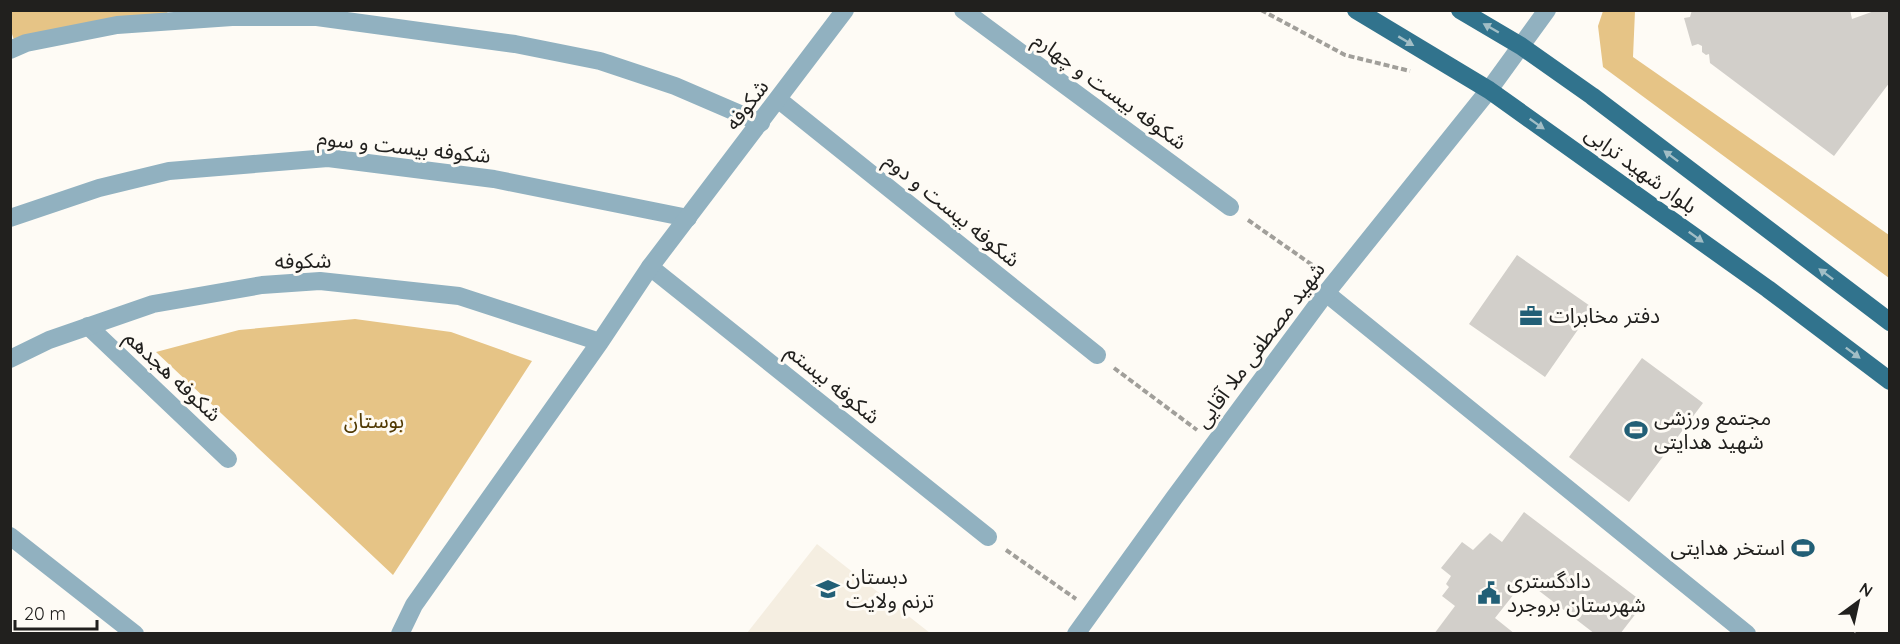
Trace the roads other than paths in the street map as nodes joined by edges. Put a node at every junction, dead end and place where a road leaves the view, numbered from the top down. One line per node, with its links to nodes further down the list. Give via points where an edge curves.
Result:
1 (845, 10): 9 (street, شکوفه)
2 (963, 10): 11 (street, شکوفه بیست و چهارم)
3 (1356, 10): 8 (main road, بلوار شهید ترابی, one-way to 8)
4 (1460, 10): 6 (main road, بلوار شهید ترابی, one-way to 4)
5 (1547, 10): 6 (street, شهید مصطفی ملا آقایی)
6 (1521, 46): 8 (street, شهید مصطفی ملا آقایی); 16 (main road, بلوار شهید ترابی, one-way to 6)
7 (10, 50): 10 (street, via 26,43 117,25 232,17 317,17 515,44 600,61 675,86)
8 (1489, 90): 15 (street, شهید مصطفی ملا آقایی); 21 (main road, بلوار شهید ترابی, one-way to 21)
9 (779, 100): 10 (street, شکوفه); 19 (street, شکوفه بیست و دوم)
10 (761, 123): 13 (street, شکوفه)
11 (1230, 207)
12 (10, 218): 13 (street, شکوفه بیست و سوم, via 99,188 169,171 328,158 494,179)
13 (688, 219): 14 (street, شکوفه)
14 (650, 267): 18 (street, شکوفه); 24 (street, شکوفه بیستم)
15 (1331, 287): 27 (street, شهید مصطفی ملا آقایی); 28 (street)
16 (1890, 322)
17 (88, 326): 18 (street, شکوفه, via 153,304 262,285 320,281 459,296); 20 (street, شکوفه); 22 (street, شکوفه هجدهم)
18 (600, 342): 26 (street, شکوفه, via 414,605)
19 (1097, 355)
20 (10, 359)
21 (1890, 381)
22 (228, 459)
23 (10, 536): 25 (street)
24 (988, 537)
25 (135, 633)
26 (400, 633)
27 (1076, 633)
28 (1747, 633)

